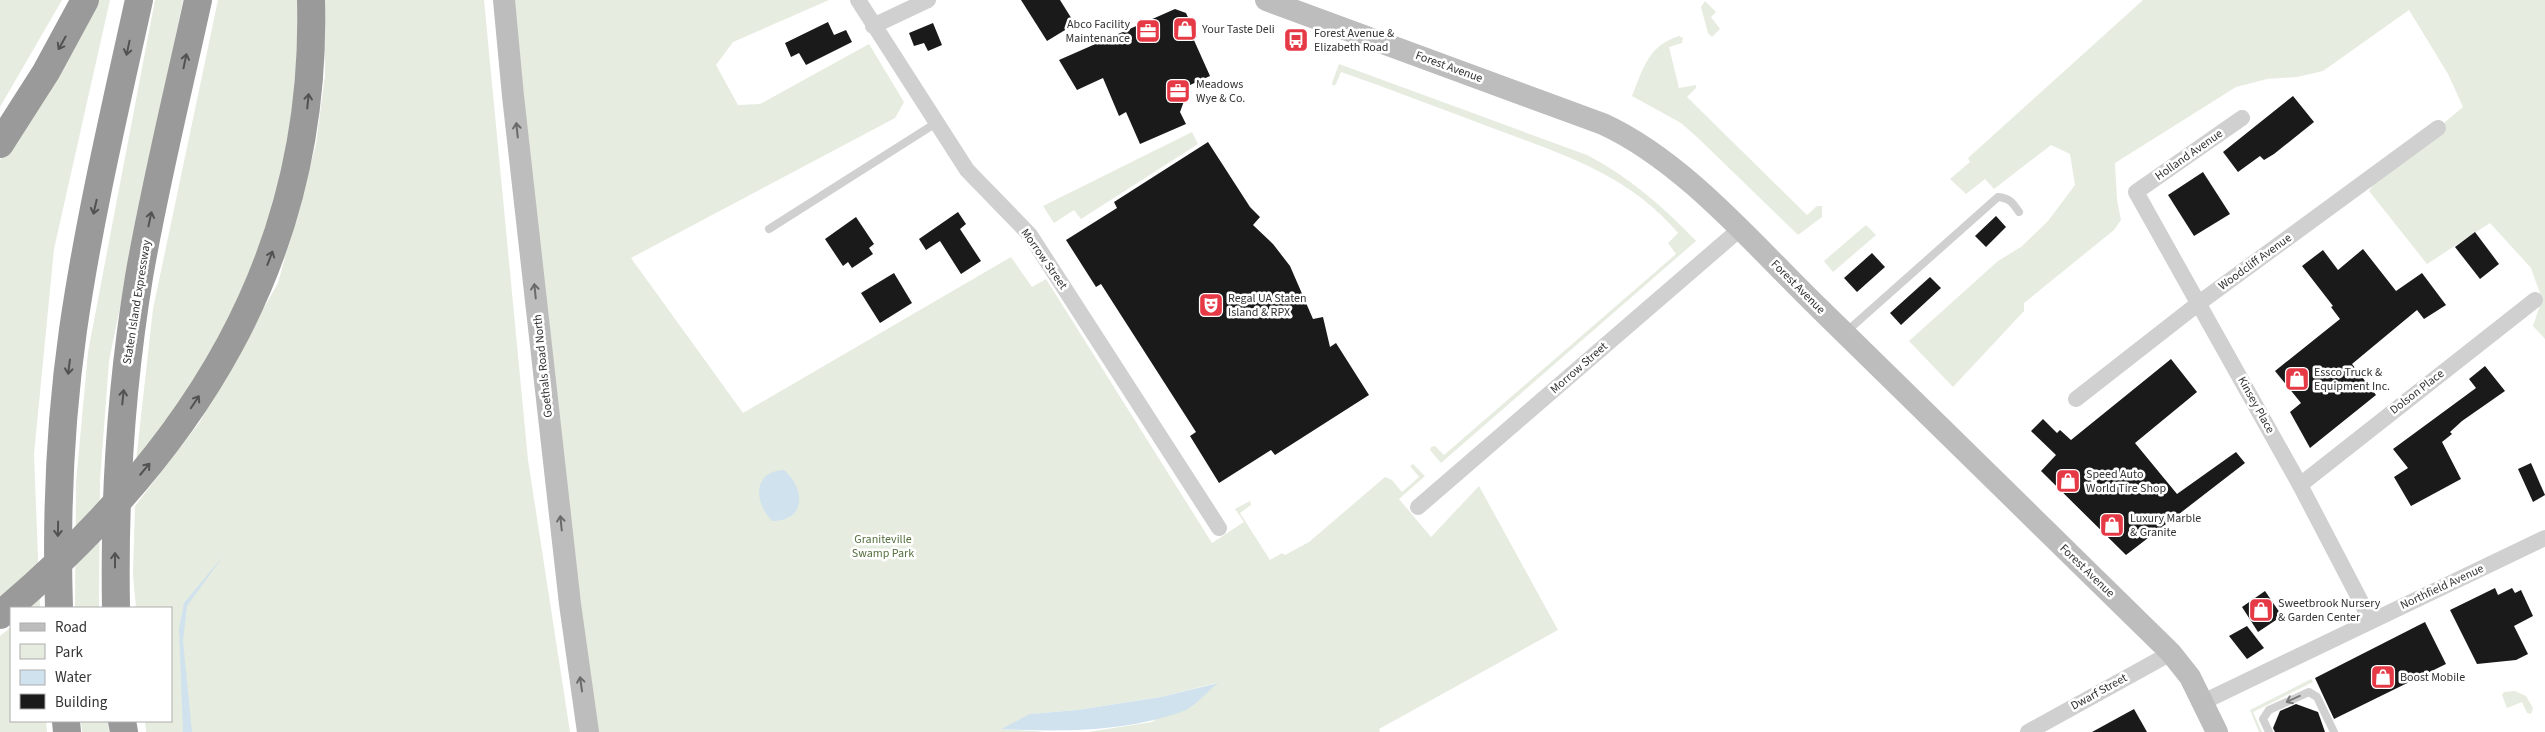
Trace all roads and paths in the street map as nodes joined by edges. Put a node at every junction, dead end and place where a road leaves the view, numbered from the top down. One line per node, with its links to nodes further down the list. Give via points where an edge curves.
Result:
1 (85, 0): 13 (highway, one-way to 13, via 46,72)
2 (139, 0): 26 (highway, one-way to 26, via 89,233 73,330 60,482)
3 (198, 0): 27 (highway, Staten Island Expressway, one-way to 3, via 117,473 131,333 148,229)
4 (311, 0): 28 (highway, one-way to 4, via 71,550 131,485 206,386 229,346 260,282 283,222 296,170 312,54)
5 (504, 0): 32 (main road, Goethals Road North, one-way to 5, via 570,604)
6 (858, 0): 9 (street, Morrow Street)
7 (928, 0): 9 (street)
8 (1266, 0): 17 (main road, Forest Avenue, via 1626,134 1665,161)
9 (873, 26): 11 (street, Morrow Street)
10 (2242, 118): 14 (street, Holland Avenue)
11 (936, 123): 16 (lane); 24 (street, Morrow Street, via 967,170 1030,235)
12 (2438, 128): 19 (street, Woodcliff Avenue)
13 (0, 144)
14 (2136, 192): 19 (street, Kinsey Place)
15 (2019, 212): 20 (lane, via 2012,202 1998,197)
16 (769, 228)
17 (1740, 229): 20 (main road, Forest Avenue); 23 (street, Morrow Street)
18 (2535, 300): 22 (street, Dolson Place)
19 (2199, 303): 21 (street, Woodcliff Avenue); 22 (street, Kinsey Place)
20 (1845, 334): 30 (main road, Forest Avenue)
21 (2076, 400)
22 (2300, 485): 29 (street, Kinsey Place)
23 (1418, 507)
24 (1219, 528)
25 (2545, 538): 29 (street, Northfield Avenue)
26 (59, 607)
27 (116, 607)
28 (0, 615)
29 (2371, 621): 31 (street, Northfield Avenue)
30 (2170, 653): 31 (main road, Forest Avenue, via 2190,677); 33 (street, Dwarf Street)
31 (2203, 702): 34 (main road, Forest Avenue)
32 (588, 732)
33 (2028, 732)
34 (2217, 732)
35 (2269, 732): 36 (lane, one-way to 35, via 2317,696 2309,692 2269,710 2263,719)
36 (2334, 732)

